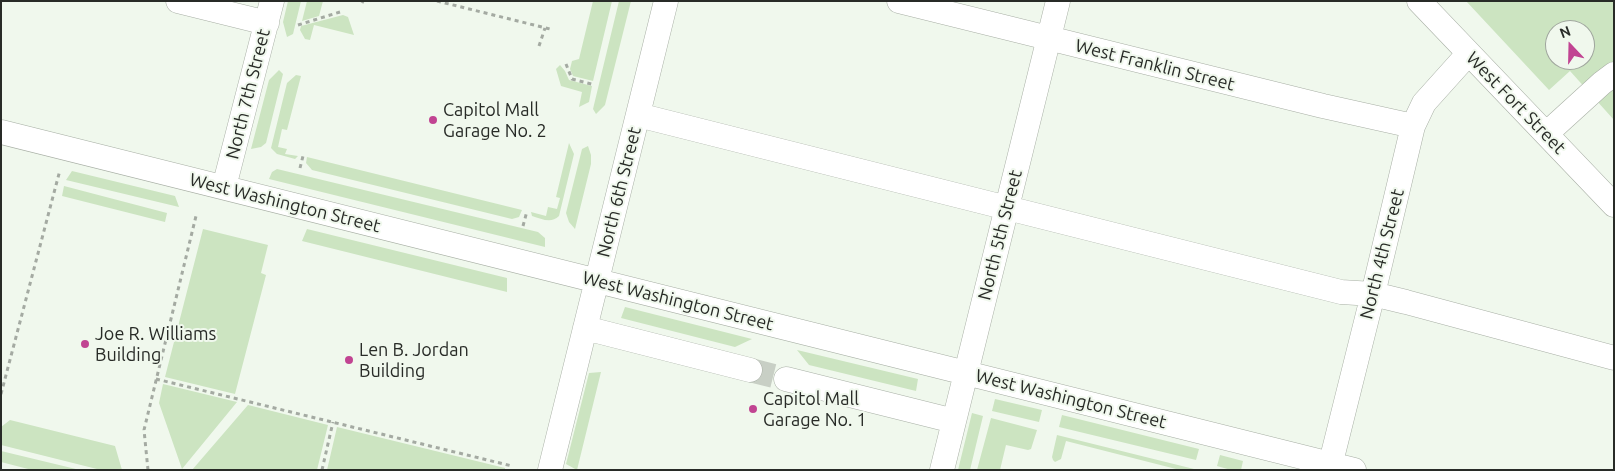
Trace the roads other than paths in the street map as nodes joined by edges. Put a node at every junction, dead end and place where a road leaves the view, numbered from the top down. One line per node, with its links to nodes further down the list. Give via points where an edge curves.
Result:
1 (178, 1): 6 (street)
2 (666, 1): 10 (street, North 6th Street)
3 (899, 1): 7 (street, West Franklin Street)
4 (1058, 1): 7 (street, North 5th Street)
5 (1419, 1): 8 (street, West Fort Street)
6 (269, 12): 14 (street, North 7th Street)
7 (1048, 38): 11 (street, West Franklin Street); 16 (street, North 5th Street)
8 (1468, 54): 11 (street, North 4th Street, via 1424,103); 13 (street, West Fort Street)
9 (1614, 74): 13 (street)
10 (638, 115): 16 (street); 17 (street, North 6th Street)
11 (1412, 126): 18 (street, North 4th Street)
12 (1, 132): 14 (street, West Washington Street)
13 (1546, 134): 15 (street, West Fort Street)
14 (224, 188): 17 (street, West Washington Street)
15 (1614, 205)
16 (1007, 208): 18 (street, via 1341,292); 22 (street, North 5th Street)
17 (597, 281): 19 (street, North 6th Street); 22 (street, West Washington Street)
18 (1373, 294): 20 (street); 25 (street, North 4th Street)
19 (585, 328): 21 (street); 26 (street, North 6th Street)
20 (1614, 358)
21 (750, 370)
22 (966, 373): 24 (street, North 5th Street); 25 (street, West Washington Street)
23 (786, 379): 24 (street)
24 (954, 421): 27 (street, North 5th Street)
25 (1329, 467): 28 (street, West Washington Street)
26 (550, 470)
27 (942, 470)
28 (1354, 470)

